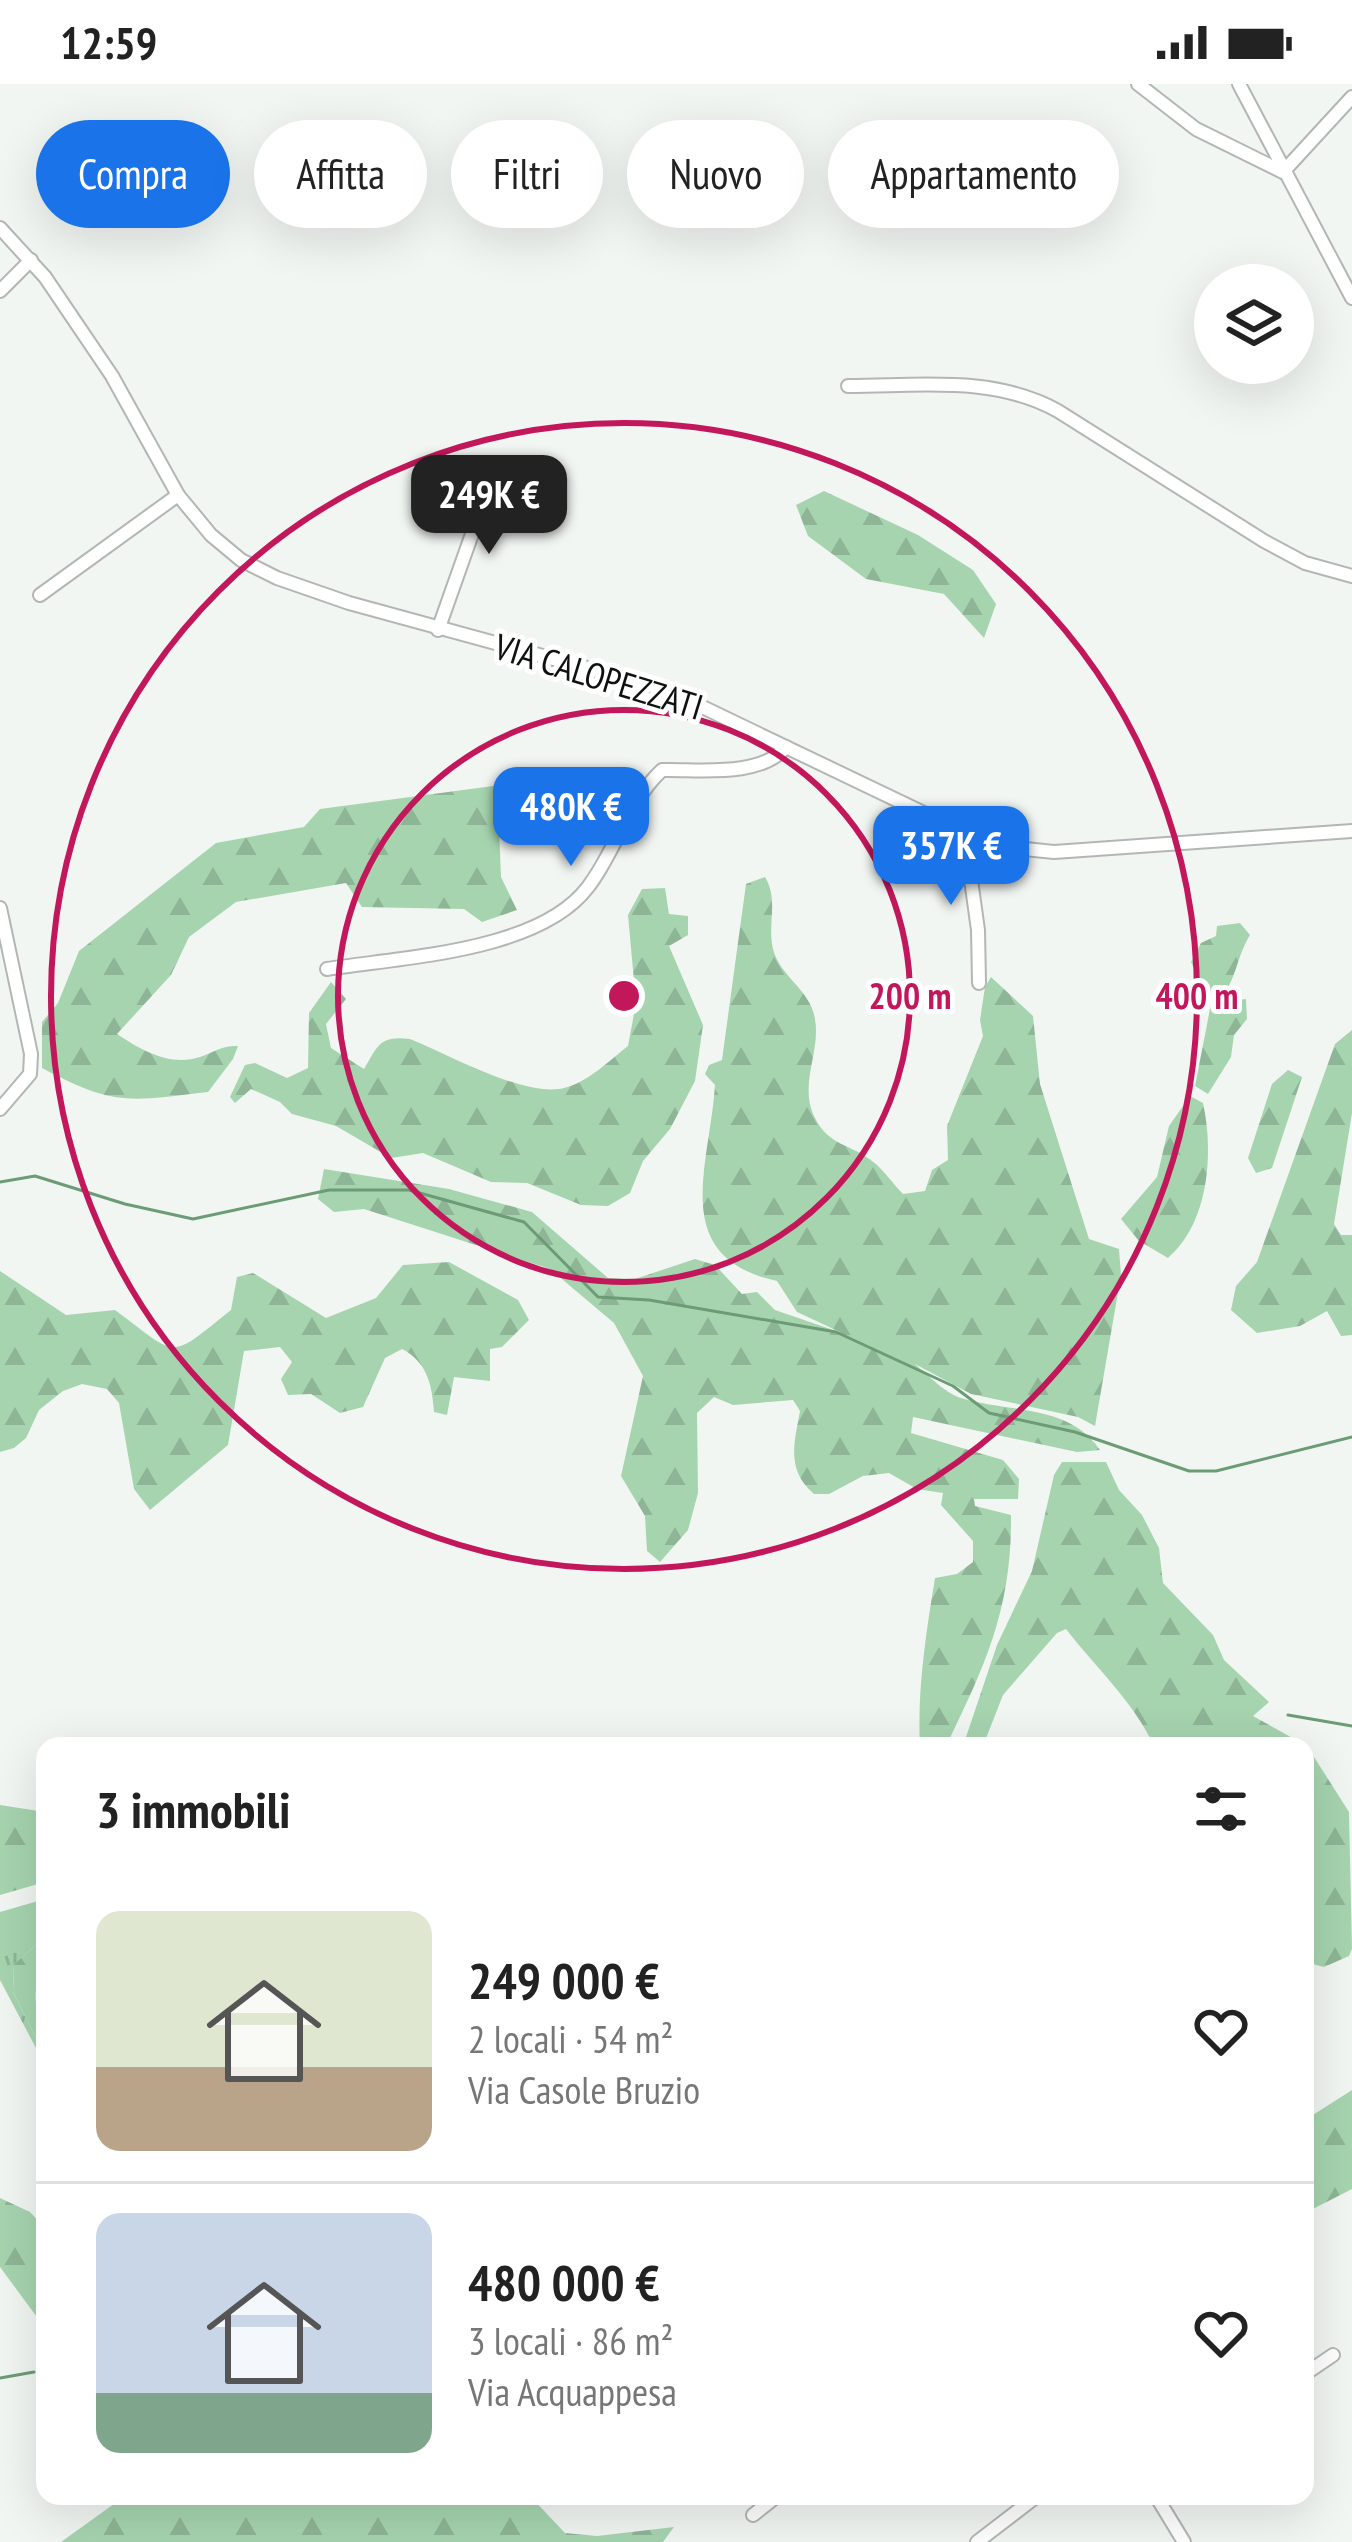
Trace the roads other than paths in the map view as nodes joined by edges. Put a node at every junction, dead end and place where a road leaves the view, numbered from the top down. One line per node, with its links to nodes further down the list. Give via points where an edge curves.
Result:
1 (1138, 84): 4 (street, via 1205,134)
2 (1239, 84): 4 (street)
3 (1352, 97): 4 (street)
4 (1283, 172): 8 (street)
5 (0, 228): 6 (street, VIA CALOPEZZATI)
6 (31, 260): 7 (street); 11 (street, VIA CALOPEZZATI, via 112,376)
7 (0, 291)
8 (1352, 298)
9 (848, 386): 12 (street, via 973,385 1023,394 1276,548)
10 (495, 469): 14 (street)
11 (178, 495): 13 (street); 14 (street, VIA CALOPEZZATI, via 216,541 249,565)
12 (1352, 576)
13 (40, 595)
14 (438, 630): 15 (street, VIA CALOPEZZATI, via 667,690)
15 (786, 747): 16 (street, VIA CALOPEZZATI); 19 (street, via 758,764 662,770 635,799 586,890 547,921 485,942)
16 (964, 830): 17 (street, VIA CALOPEZZATI, via 1046,853); 20 (street)
17 (1352, 831)
18 (0, 908): 21 (street, via 31,1054 30,1074)
19 (327, 969)
20 (979, 983)
21 (0, 1108)
22 (1333, 2355): 23 (street)
23 (1314, 2368)
24 (766, 2505): 27 (street)
25 (1024, 2505): 28 (street)
26 (1161, 2505): 29 (street)
27 (753, 2515)
28 (977, 2542)
29 (1184, 2542)

